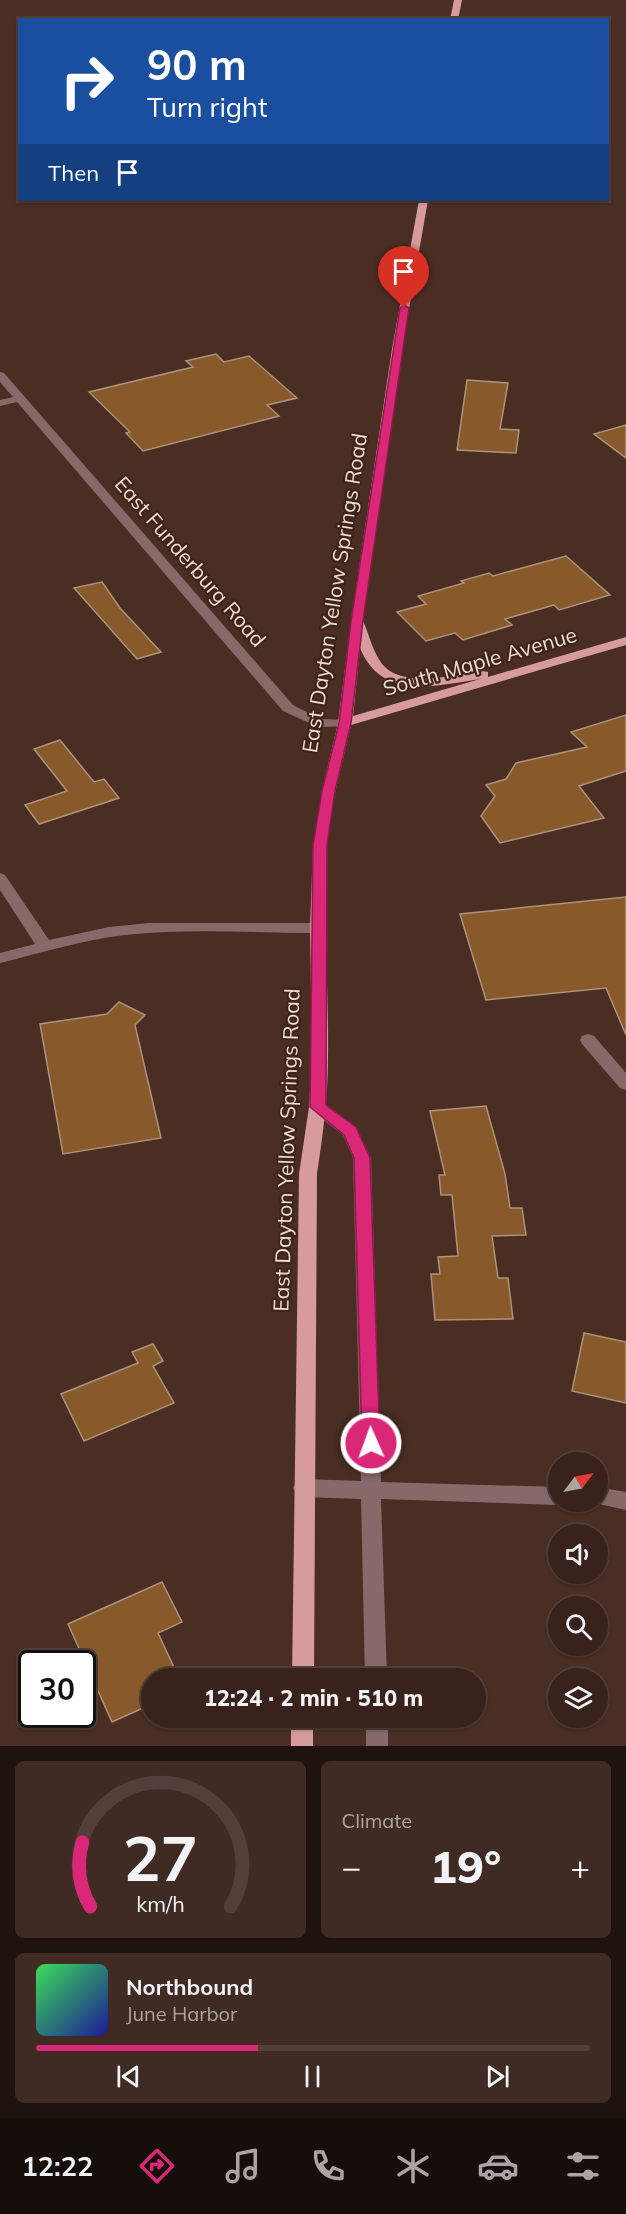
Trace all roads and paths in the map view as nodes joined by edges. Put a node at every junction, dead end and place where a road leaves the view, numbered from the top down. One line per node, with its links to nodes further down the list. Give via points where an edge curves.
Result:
1 (458, 0): 2 (main road)
2 (454, 18)
3 (423, 201): 7 (main road, East Dayton Yellow Springs Road)
4 (0, 375): 5 (street, East Funderburg Road)
5 (20, 398): 6 (street); 10 (street, East Funderburg Road, via 288,708 318,723)
6 (0, 403)
7 (357, 621): 9 (main road, via 375,666 398,680 426,682); 10 (main road, East Dayton Yellow Springs Road)
8 (626, 641): 9 (main road, South Maple Avenue)
9 (531, 669): 10 (main road, South Maple Avenue)
10 (345, 723): 12 (main road, East Dayton Yellow Springs Road, via 328,791 320,845)
11 (0, 878): 13 (street)
12 (318, 928): 13 (street, via 151,928); 17 (main road, East Dayton Yellow Springs Road)
13 (45, 947): 14 (street)
14 (0, 958)
15 (588, 1040): 16 (street)
16 (626, 1084)
17 (318, 1107): 18 (main road, East Dayton Yellow Springs Road, via 308,1174); 19 (street, via 350,1131 362,1158)
18 (303, 1488): 19 (street); 23 (main road, East Dayton Yellow Springs Road)
19 (373, 1490): 20 (street); 24 (street)
20 (548, 1496)
21 (608, 1498): 22 (street)
22 (626, 1501)
23 (303, 1668)
24 (376, 1668)
25 (302, 1728): 27 (main road)
26 (377, 1728): 28 (street)
27 (302, 1746)
28 (377, 1746)

